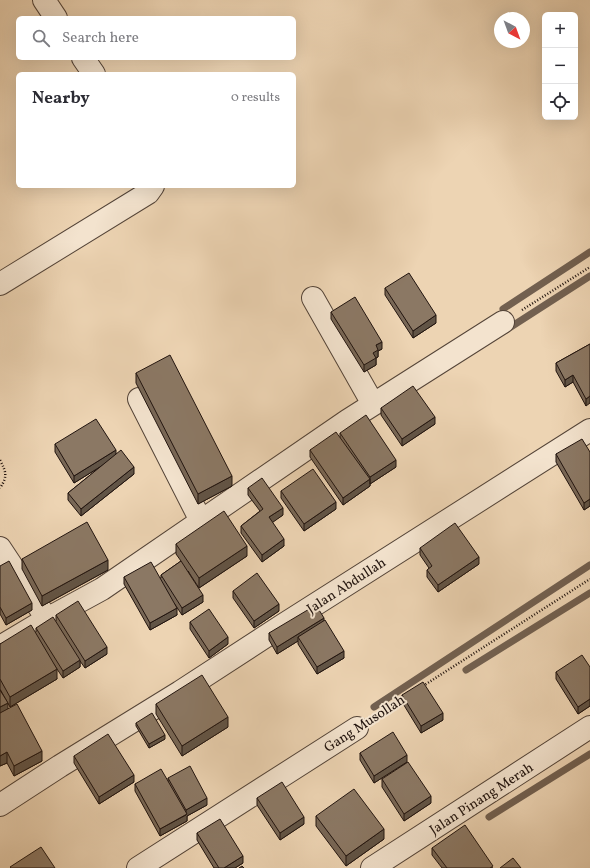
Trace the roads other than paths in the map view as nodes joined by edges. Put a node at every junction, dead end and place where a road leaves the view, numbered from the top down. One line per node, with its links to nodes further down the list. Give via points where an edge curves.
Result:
1 (44, 0): 2 (street)
2 (55, 16)
3 (84, 60): 4 (street)
4 (93, 72)
5 (152, 188): 6 (street, via 148,193)
6 (0, 284)
7 (313, 298): 10 (street)
8 (503, 322): 10 (street)
9 (139, 399): 12 (street)
10 (373, 404): 12 (street)
11 (590, 430): 18 (street, Jalan Abdullah)
12 (201, 521): 14 (street, via 102,589)
13 (0, 548): 14 (street)
14 (47, 620): 15 (street)
15 (0, 647)
16 (590, 727): 20 (street, Jalan Pinang Merah)
17 (357, 728): 19 (street, Gang Musollah)
18 (0, 806)
19 (138, 868)
20 (372, 868)

